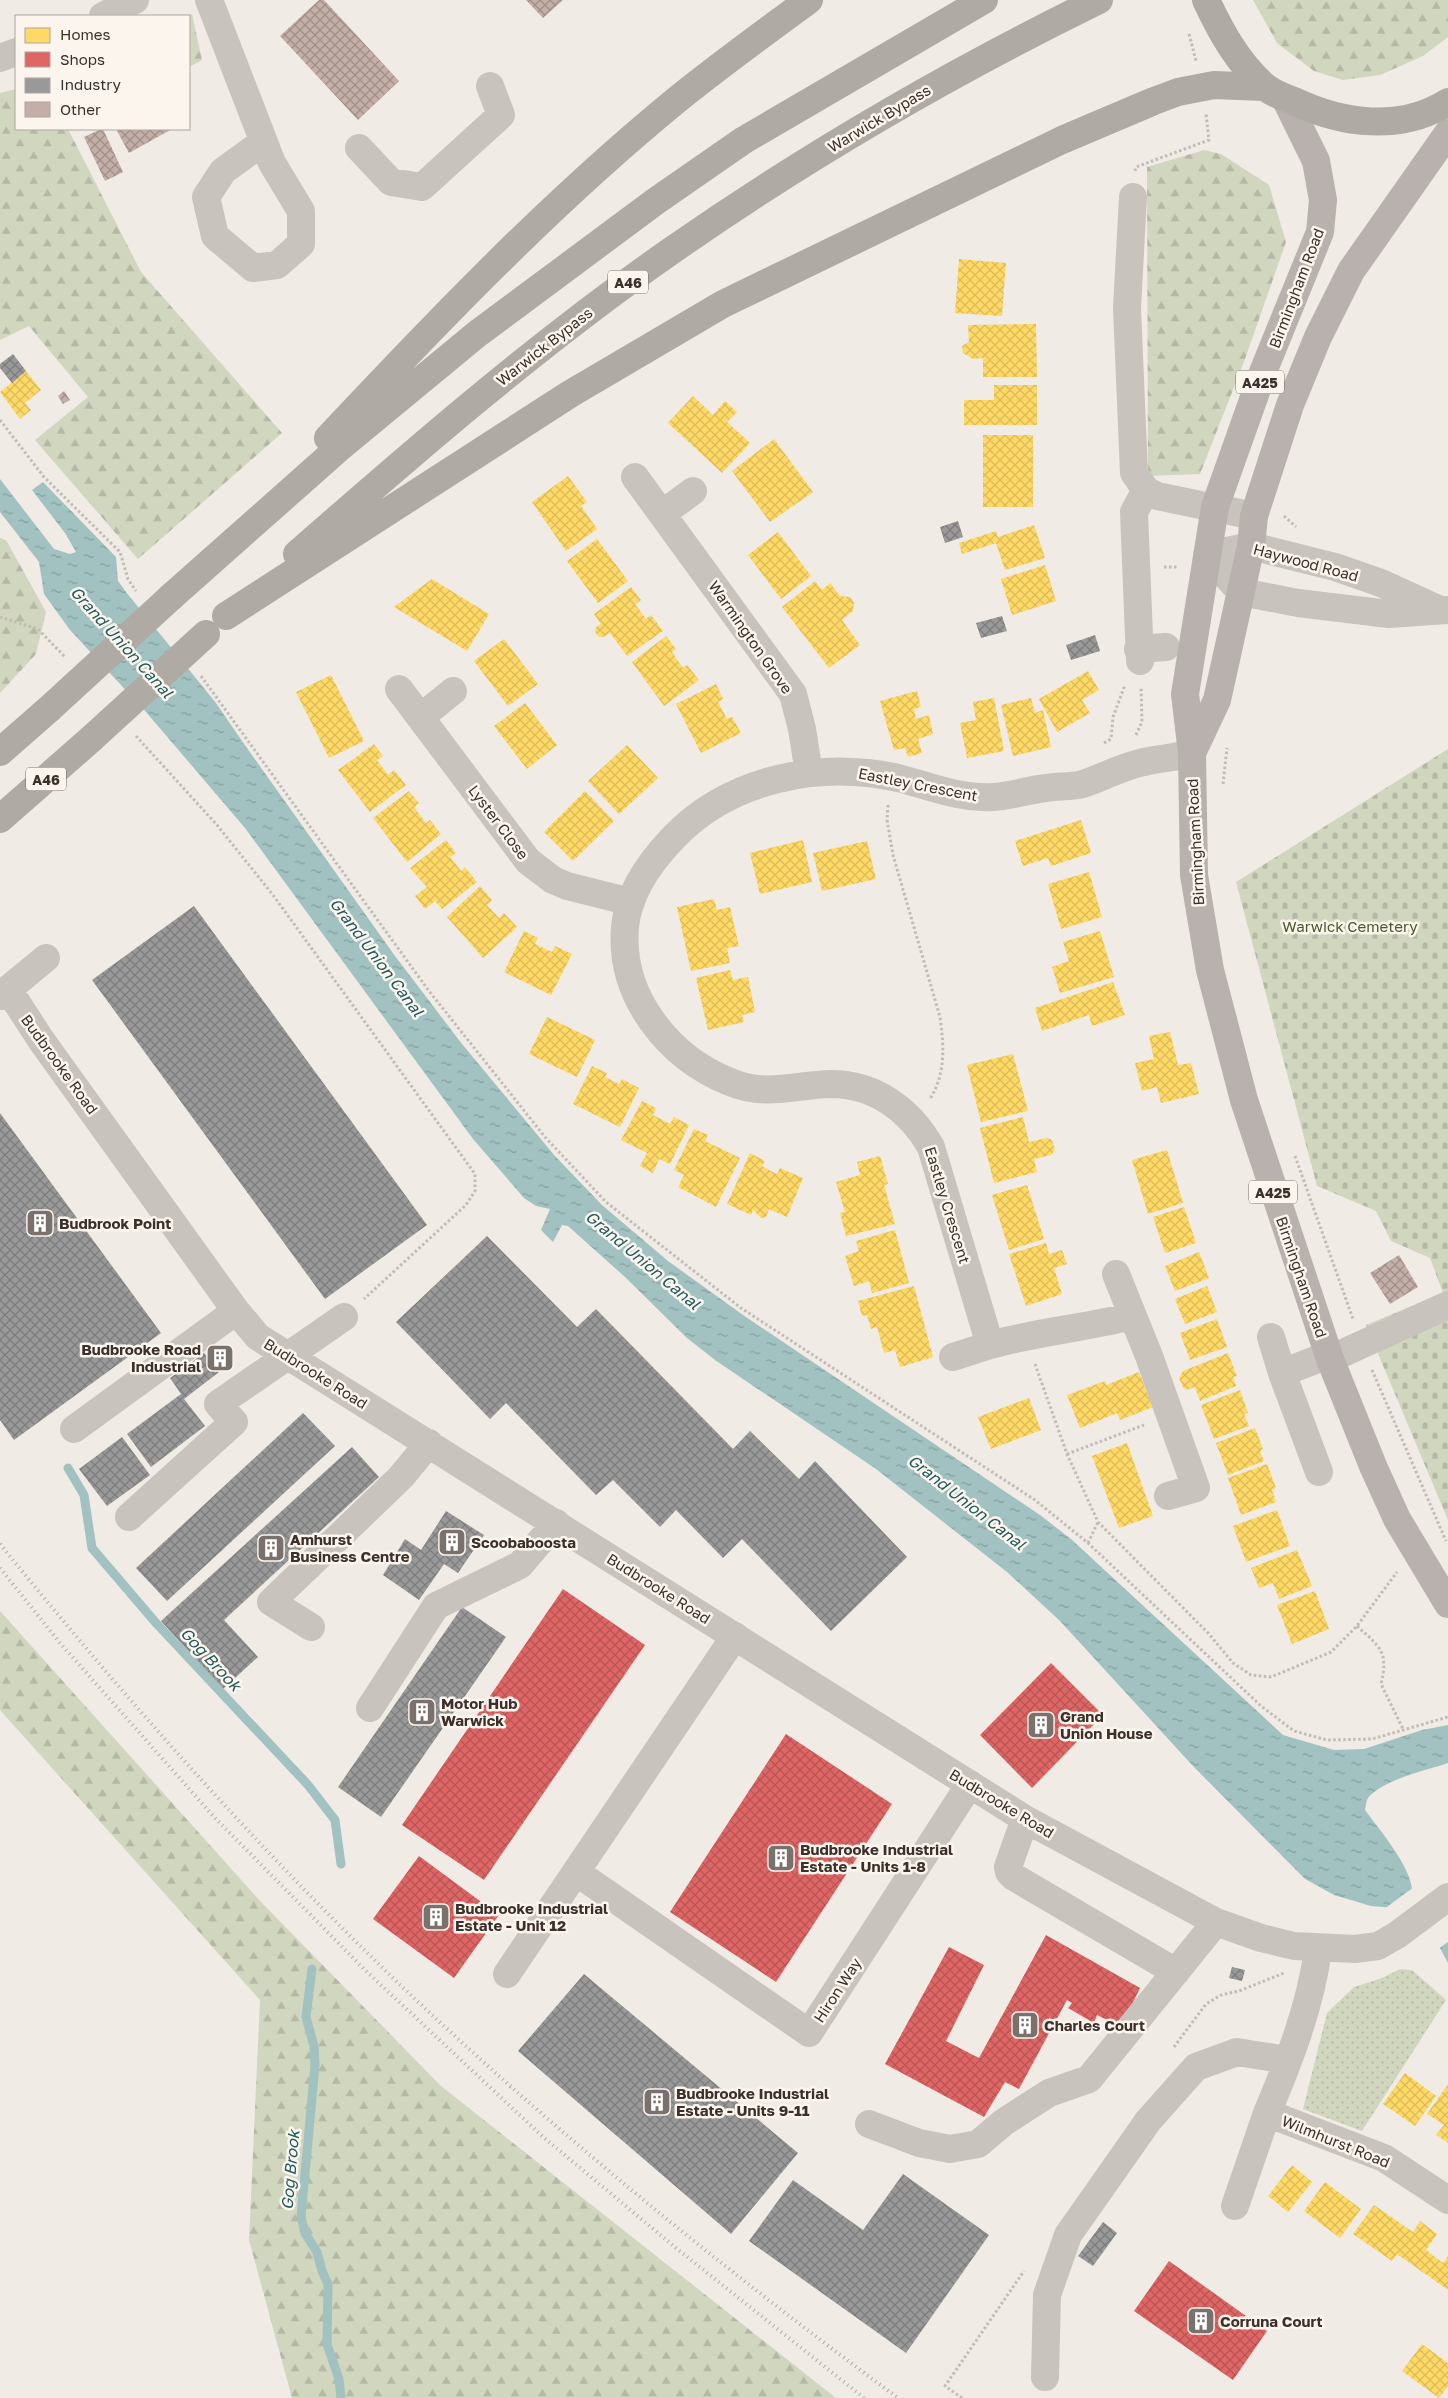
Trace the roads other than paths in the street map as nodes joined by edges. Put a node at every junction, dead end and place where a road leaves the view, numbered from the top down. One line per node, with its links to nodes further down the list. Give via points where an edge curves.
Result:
1 (135, 0): 7 (street)
2 (209, 0): 14 (street)
3 (809, 0): 25 (highway, via 672,103 499,261)
4 (984, 0): 25 (highway, via 760,131 656,201 477,334 339,448)
5 (1099, 0): 28 (highway, Warwick Bypass / A46, via 930,87 818,154 669,252 494,384)
6 (1207, 2): 11 (highway, via 1228,46)
7 (105, 15)
8 (15, 52): 9 (street)
9 (0, 58)
10 (490, 86): 15 (street, via 501,114 422,187 391,182)
11 (1275, 92): 12 (highway, via 1316,112 1347,120 1386,122 1434,111); 20 (main road, Birmingham Road / A425, via 1305,134 1318,170 1323,200 1320,232 1263,372); 28 (highway, via 1214,85 1178,92 1154,101 1062,140 722,304 570,394)
12 (1448, 102)
13 (1448, 133): 22 (main road, Birmingham Road / A425, via 1351,271 1318,337 1290,405)
14 (263, 142)
15 (359, 148)
16 (1133, 196): 18 (street, via 1127,308 1132,464 1137,480)
17 (635, 477): 21 (street, Warmington Grove)
18 (1146, 490): 20 (street, via 1157,496); 29 (street, via 1134,512 1139,655)
19 (693, 491): 21 (street)
20 (1215, 507): 22 (street); 24 (main road, Birmingham Road / A425)
21 (662, 514): 35 (street, Warmington Grove, via 793,694)
22 (1254, 516): 23 (main road, Birmingham Road / A425)
23 (1251, 546): 24 (street, Haywood Road); 26 (main road, Birmingham Road / A425); 27 (street, Haywood Road, via 1335,567)
24 (1207, 555): 26 (street); 34 (main road, Birmingham Road / A425, via 1185,694)
25 (207, 566): 33 (highway, bridge)
26 (1241, 592): 27 (street, Haywood Road, via 1389,614); 34 (main road, Birmingham Road / A425, via 1217,700)
27 (1444, 610)
28 (226, 616): 36 (highway, Warwick Bypass / A46, bridge)
29 (1166, 647)
30 (399, 689): 32 (street, Lyster Close)
31 (453, 691): 32 (street)
32 (421, 717): 37 (street, Lyster Close, via 528,861 553,880 567,886)
33 (0, 752)
34 (1192, 753): 35 (street, Eastley Crescent, via 1172,759 1145,761 1081,784 990,798 946,792 894,778 835,771); 49 (main road, Birmingham Road / A425, via 1194,876 1210,970 1244,1100)
35 (809, 772): 37 (street, Eastley Crescent, via 775,779 742,791 690,823 657,856)
36 (0, 819)
37 (631, 902): 46 (street, Eastley Crescent, via 625,926 625,949 634,987 657,1028 686,1057 723,1079 751,1088 775,1091 831,1084 865,1090 894,1103 914,1122 931,1147)
38 (46, 958): 39 (street)
39 (4, 993): 42 (street, Budbrooke Road)
40 (1116, 1274): 43 (street)
41 (1448, 1305): 49 (street, via 1362,1346)
42 (236, 1311): 47 (street, Budbrooke Road, via 258,1337); 51 (street)
43 (1132, 1316): 46 (street, via 1025,1335); 54 (street, via 1196,1488)
44 (344, 1317): 47 (street)
45 (1271, 1336): 50 (street)
46 (990, 1345): 48 (street)
47 (289, 1356): 52 (street, Budbrooke Road); 55 (street, via 218,1404 234,1422)
48 (953, 1356)
49 (1329, 1357): 50 (street); 57 (main road, Birmingham Road / A425, via 1372,1466 1397,1519)
50 (1282, 1373): 53 (street)
51 (74, 1429)
52 (429, 1443): 56 (street, Budbrooke Road); 58 (street, via 401,1477 271,1602)
53 (1319, 1472)
54 (1168, 1496)
55 (129, 1517)
56 (556, 1523): 59 (street, Budbrooke Road); 60 (street, via 520,1565 436,1606)
57 (1448, 1604)
58 (311, 1627)
59 (735, 1636): 61 (street, Budbrooke Road); 63 (street)
60 (370, 1708)
61 (970, 1784): 62 (street, Budbrooke Road); 63 (street, Hiron Way, via 809,2033)
62 (1025, 1819): 65 (street, Budbrooke Road); 67 (street, via 1009,1872)
63 (576, 1872): 68 (street)
64 (1448, 1897): 66 (street, Budbrooke Road, via 1378,1946)
65 (1216, 1922): 66 (street, Budbrooke Road, via 1261,1938); 67 (street)
66 (1318, 1949): 69 (street, Wilmhurst Road, via 1308,1999)
67 (1176, 1972): 71 (street, via 1089,2079 1049,2094 1004,2122 978,2144 950,2149 919,2143)
68 (508, 1974)
69 (1287, 2060): 70 (street, Wilmhurst Road); 74 (street, via 1237,2052 1196,2067 1148,2121 1068,2235 1047,2295)
70 (1266, 2113): 72 (street, Wilmhurst Road, via 1384,2158); 73 (street)
71 (869, 2124)
72 (1448, 2200)
73 (1235, 2206)
74 (1045, 2377)

